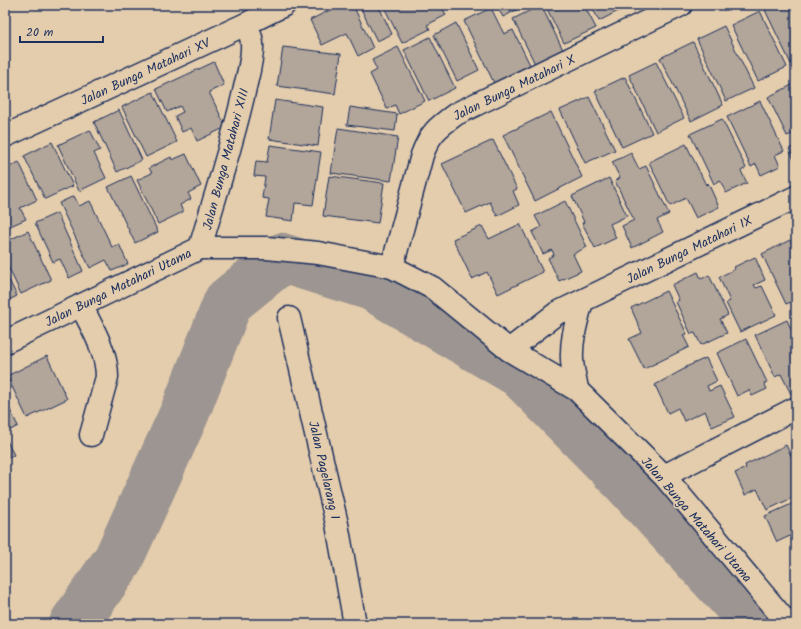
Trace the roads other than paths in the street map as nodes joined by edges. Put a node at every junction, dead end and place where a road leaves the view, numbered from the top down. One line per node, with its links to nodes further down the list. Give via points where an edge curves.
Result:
1 (284, 5): 3 (street, Jalan Bunga Matahari XV)
2 (682, 5): 7 (street, Jalan Bunga Matahari X, via 456,114 440,125 428,140 422,155)
3 (246, 24): 4 (street, Jalan Bunga Matahari XV); 6 (street, Jalan Bunga Matahari XIII, via 251,34 250,65 235,131)
4 (5, 136)
5 (796, 197): 8 (street, Jalan Bunga Matahari IX)
6 (200, 248): 7 (street, Jalan Bunga Matahari Utama, via 267,248 318,253); 9 (street, Jalan Bunga Matahari Utama)
7 (392, 267): 12 (street, Jalan Bunga Matahari Utama, via 432,288)
8 (582, 301): 12 (street, Jalan Bunga Matahari IX, via 557,313); 13 (street, via 573,341 572,360)
9 (81, 305): 11 (street, Jalan Bunga Matahari Utama); 15 (street, via 105,355 107,368 107,377)
10 (289, 318): 18 (street, Jalan Pagelarang I, via 337,524)
11 (5, 342)
12 (510, 350): 13 (street, Jalan Bunga Matahari Utama)
13 (577, 390): 16 (street, Jalan Bunga Matahari Utama)
14 (796, 408): 16 (street)
15 (90, 435)
16 (664, 476): 17 (street, Jalan Bunga Matahari Utama)
17 (788, 618)
18 (355, 624)

